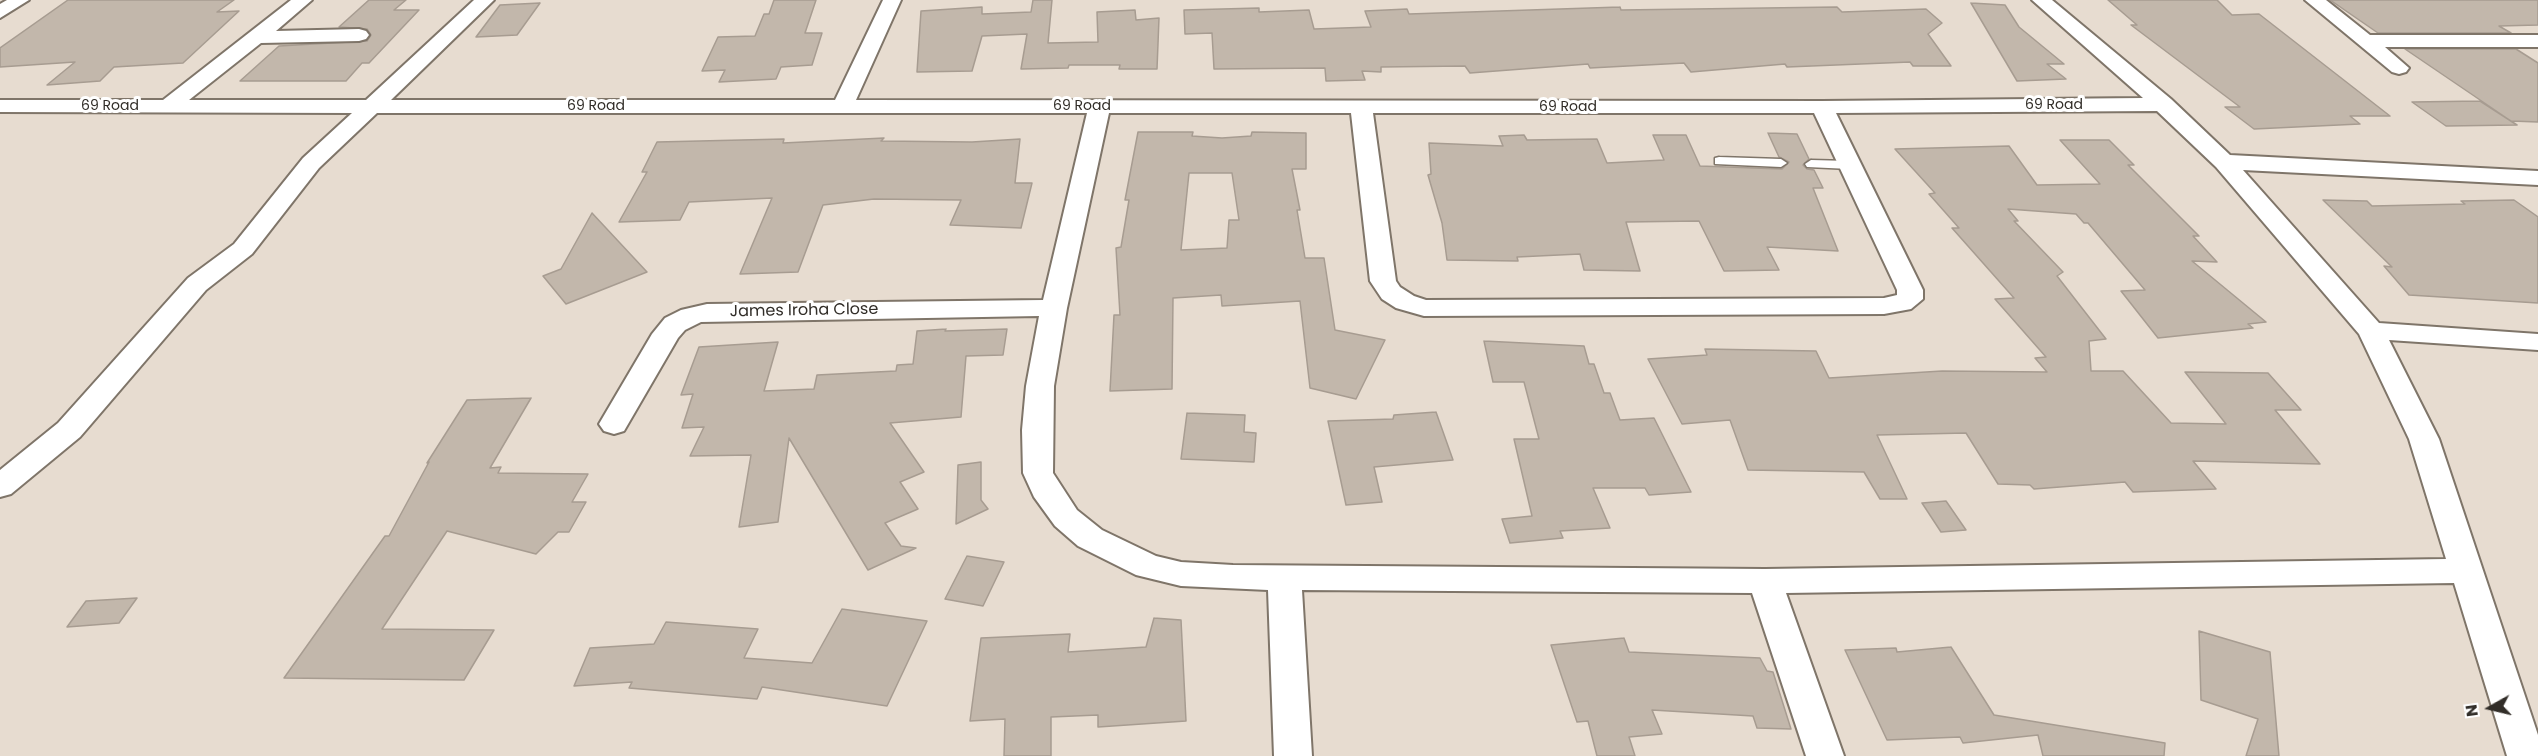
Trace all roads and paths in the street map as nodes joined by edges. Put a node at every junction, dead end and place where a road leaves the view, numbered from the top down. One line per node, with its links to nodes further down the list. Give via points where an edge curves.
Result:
1 (20, 0): 7 (street)
2 (303, 0): 9 (street)
3 (485, 0): 17 (street)
4 (892, 0): 14 (street)
5 (2041, 0): 13 (street)
6 (2314, 0): 10 (street)
7 (0, 12)
8 (359, 34): 9 (street)
9 (256, 37): 16 (street)
10 (2365, 41): 11 (street); 12 (street)
11 (2538, 41)
12 (2399, 68)
13 (2163, 104): 20 (street, 69 Road); 22 (street)
14 (843, 105): 17 (street, 69 Road); 18 (street, 69 Road)
15 (0, 106): 16 (street, 69 Road)
16 (168, 106): 17 (street, 69 Road)
17 (375, 106): 31 (street, via 311,164 243,249 197,284 69,430)
18 (1100, 106): 19 (street, 69 Road); 27 (street)
19 (1361, 106): 20 (street, 69 Road); 25 (street, via 1383,281 1391,293 1424,308 1902,303 1910,299 1904,276)
20 (1822, 107): 25 (street)
21 (1719, 161): 23 (lane)
22 (2224, 162): 26 (street); 28 (street)
23 (1781, 163)
24 (1811, 164): 25 (lane)
25 (1850, 165)
26 (2538, 178)
27 (1054, 308): 30 (street, James Iroha Close, via 707,312 690,316 666,334); 33 (street, via 1040,387 1038,473 1066,518 1090,538 1148,566 1181,574)
28 (2371, 331): 29 (street); 32 (street, via 2424,439)
29 (2538, 342)
30 (614, 424)
31 (0, 486)
32 (2466, 571): 34 (street); 37 (street)
33 (1284, 577): 34 (street); 35 (street)
34 (1765, 581): 36 (street)
35 (1293, 756)
36 (1825, 756)
37 (2526, 756)

